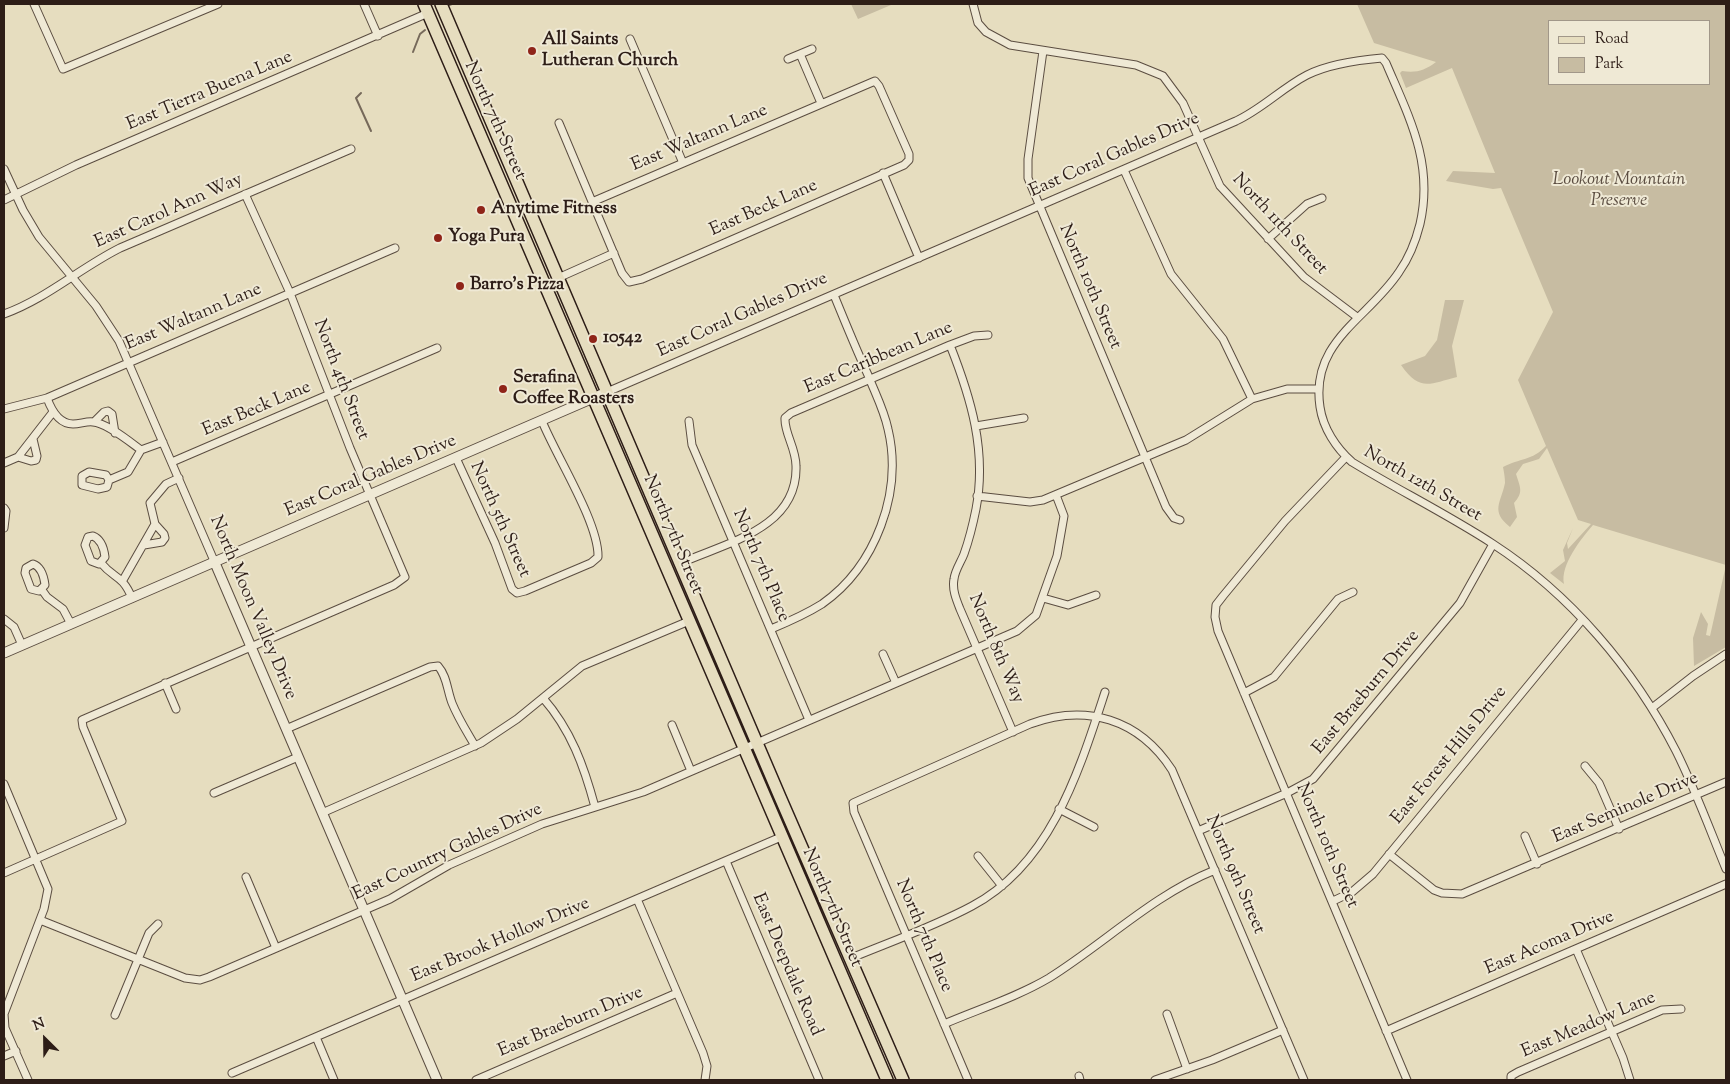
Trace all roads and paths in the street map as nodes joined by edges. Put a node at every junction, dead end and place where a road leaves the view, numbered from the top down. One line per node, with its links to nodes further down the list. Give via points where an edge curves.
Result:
1 (34, 4): 2 (street, via 63,69)
2 (218, 4)
3 (364, 4): 8 (street)
4 (441, 4): 7 (main road, North 7th Street)
5 (973, 4): 12 (street, via 974,17 986,32 1010,45)
6 (427, 7): 7 (main road); 8 (street, East Tierra Buena Lane); 9 (main road, North 7th Street)
7 (446, 16): 9 (main road); 36 (main road, North 7th Street)
8 (378, 36): 25 (street, East Tierra Buena Lane)
9 (438, 37): 50 (main road, North 7th Street)
10 (630, 39): 21 (street)
11 (812, 49): 13 (street)
12 (1043, 51): 18 (street, via 1136,65 1163,76 1178,94); 30 (street, North 10th Street, via 1027,170)
13 (800, 54): 15 (street); 16 (street)
14 (1382, 58): 18 (street, East Coral Gables Drive, via 1331,66 1306,75 1248,116); 40 (street, North 12th Street, via 1418,141 1424,196 1415,238 1399,272)
15 (788, 59)
16 (821, 103): 20 (street, East Waltann Lane, via 875,81); 21 (street, East Waltann Lane)
17 (559, 123): 29 (street)
18 (1198, 138): 23 (street, East Coral Gables Drive); 31 (street, North 11th Street, via 1220,186)
19 (351, 149): 26 (street, East Carol Ann Way)
20 (909, 160): 24 (street, East Beck Lane)
21 (683, 163): 29 (street, East Waltann Lane)
22 (4, 168): 25 (street, North Moon Valley Drive)
23 (1124, 170): 30 (street, East Coral Gables Drive); 51 (street, via 1171,274 1223,339)
24 (883, 173): 33 (street, East Beck Lane, via 642,279 629,282); 34 (street)
25 (15, 194): 28 (street, East Tierra Buena Lane); 35 (street, North Moon Valley Drive, via 39,237)
26 (245, 194): 35 (street, East Carol Ann Way, via 120,248); 37 (street, North 4th Street)
27 (1322, 198): 31 (street, via 1307,204)
28 (4, 200)
29 (592, 202): 33 (street)
30 (1039, 207): 34 (street, East Coral Gables Drive); 63 (street, North 10th Street)
31 (1268, 239): 40 (street, North 11th Street, via 1304,277)
32 (395, 248): 37 (street, East Waltann Lane)
33 (614, 253): 36 (street)
34 (919, 258): 38 (street, East Coral Gables Drive)
35 (71, 277): 39 (street, East Carol Ann Way, via 36,300); 44 (street, North Moon Valley Drive, via 106,321)
36 (558, 278): 47 (main road, North 7th Street)
37 (290, 293): 44 (street, East Waltann Lane); 48 (street, North 4th Street)
38 (834, 295): 45 (street); 47 (street, East Coral Gables Drive)
39 (4, 314)
40 (1358, 317): 46 (street, North 12th Street, via 1328,352)
41 (988, 335): 42 (street, East Caribbean Lane, via 974,336)
42 (950, 345): 45 (street, East Caribbean Lane); 58 (street, North 8th Way, via 968,392)
43 (437, 348): 48 (street, East Beck Lane)
44 (129, 362): 49 (street, East Waltann Lane); 61 (street, North Moon Valley Drive)
45 (869, 380): 78 (street, East Caribbean Lane, via 784,418 796,466 791,494 768,524); 94 (street, via 885,418 892,457 889,498 880,529 864,559 841,588 808,612)
46 (1319, 389): 51 (street, via 1287,389); 64 (street, North 12th Street, via 1323,421)
47 (607, 392): 50 (street, East Coral Gables Drive); 83 (main road, North 7th Street)
48 (330, 395): 68 (street, East Beck Lane); 72 (street, North 4th Street)
49 (47, 398): 52 (street, East Waltann Lane); 53 (street)
50 (595, 398): 57 (street, East Coral Gables Drive); 91 (main road, North 7th Street)
51 (1252, 399): 63 (street, via 1186,440)
52 (4, 409)
53 (53, 412): 56 (street, via 72,424); 60 (street)
54 (1024, 418): 58 (street)
55 (689, 421): 78 (street, North 7th Place, via 692,445)
56 (94, 422): 59 (street); 59 (street, via 108,411 112,414)
57 (542, 422): 66 (street, East Coral Gables Drive); 66 (street, North 5th Street, via 586,514 598,549 598,557 591,563 517,593 512,589 496,543)
58 (976, 426): 73 (street, North 8th Way, via 979,453)
59 (115, 433): 62 (street)
60 (33, 439): 65 (street); 65 (street, via 36,460)
61 (163, 442): 62 (street); 68 (street, North Moon Valley Drive)
62 (141, 450): 70 (street, via 128,472)
63 (1144, 457): 71 (street); 75 (street, North 10th Street, via 1166,507 1174,518)
64 (1346, 457): 79 (street, North 12th Street); 104 (street, North 10th Street, via 1285,521 1216,605 1216,624)
65 (18, 458): 67 (street)
66 (456, 458): 72 (street, East Coral Gables Drive)
67 (4, 462)
68 (172, 462): 69 (street, North Moon Valley Drive)
69 (179, 478): 76 (street, via 166,484 150,503); 82 (street, North Moon Valley Drive)
70 (109, 480)
71 (1056, 494): 73 (street, via 1030,502); 89 (street, via 1064,523 1058,556)
72 (370, 496): 82 (street, East Coral Gables Drive); 96 (street, North 4th Street, via 405,577 394,585)
73 (977, 496): 97 (street, North 8th Way, via 968,538 954,577 954,588)
74 (4, 508): 77 (street)
75 (1180, 520)
76 (155, 524): 80 (street); 80 (street, via 165,538 162,542)
77 (4, 528)
78 (733, 541): 83 (street); 94 (street, North 7th Place)
79 (1493, 544): 92 (street, North 12th Street); 122 (street, East Braeburn Drive, via 1460,603 1399,679 1313,779)
80 (144, 545): 84 (street)
81 (101, 563): 84 (street)
82 (215, 563): 88 (street, East Coral Gables Drive); 96 (street, North Moon Valley Drive)
83 (681, 563): 113 (main road, North 7th Street)
84 (123, 580): 88 (street)
85 (42, 590): 93 (street, via 63,609)
86 (1354, 592): 104 (street, via 1338,600 1274,677)
87 (1096, 595): 89 (street, via 1068,605)
88 (132, 598): 93 (street, East Coral Gables Drive)
89 (1043, 598): 97 (street, East Country Gables Drive, via 1036,614 1025,626)
90 (4, 619): 95 (street, via 14,627)
91 (689, 620): 105 (street, via 582,666); 115 (main road, North 7th Street)
92 (1582, 620): 106 (street, North 12th Street); 132 (street, East Forest Hills Drive)
93 (71, 624): 95 (street, East Coral Gables Drive)
94 (771, 629): 109 (street, North 7th Place)
95 (22, 645): 98 (street, East Coral Gables Drive)
96 (251, 646): 101 (street); 111 (street, North Moon Valley Drive)
97 (977, 648): 102 (street, East Country Gables Drive); 112 (street, North 8th Way)
98 (4, 653)
99 (883, 654): 102 (street)
100 (1726, 654): 106 (street)
101 (165, 683): 107 (street); 134 (street, via 82,720 122,821)
102 (896, 683): 109 (street, East Country Gables Drive)
103 (1105, 692): 108 (street)
104 (1244, 693): 122 (street, North 10th Street)
105 (543, 698): 114 (street); 124 (street, via 575,746)
106 (1652, 708): 123 (street, North 12th Street)
107 (176, 709)
108 (1097, 717): 112 (street, via 1058,716); 125 (street, via 1077,775); 129 (street, North 9th Street, via 1126,726 1160,753 1172,770)
109 (810, 720): 113 (street, East Country Gables Drive)
110 (672, 725): 118 (street)
111 (286, 729): 114 (street, via 438,666 459,718); 116 (street, North Moon Valley Drive)
112 (1013, 732): 148 (street, North 7th Place, via 852,803)
113 (757, 743): 115 (street, East Country Gables Drive); 152 (main road, North 7th Street)
114 (475, 746): 126 (street)
115 (744, 748): 118 (street, East Country Gables Drive); 131 (main road, North 7th Street)
116 (298, 757): 121 (street); 126 (street, North Moon Valley Drive)
117 (1584, 766): 128 (street, via 1599,783)
118 (691, 771): 124 (street, East Country Gables Drive, via 627,798)
119 (1726, 782): 123 (street, East Seminole Drive)
120 (4, 784): 134 (street)
121 (214, 793)
122 (1287, 793): 129 (street, East Braeburn Drive); 144 (street, North 10th Street)
123 (1696, 795): 128 (street, East Seminole Drive); 137 (street, North 12th Street)
124 (595, 807): 145 (street, East Country Gables Drive, via 542,824 460,860 390,899)
125 (1059, 809): 127 (street); 142 (street, via 1028,861)
126 (322, 813): 145 (street, North Moon Valley Drive)
127 (1094, 827)
128 (1619, 829): 136 (street, East Seminole Drive)
129 (1198, 831): 138 (street, North 9th Street)
130 (1525, 836): 136 (street, East Seminole Drive)
131 (781, 837): 135 (street, East Brook Hollow Drive); 176 (main road, North 7th Street)
132 (1388, 854): 136 (street, East Seminole Drive, via 1425,884 1453,895 1474,890); 144 (street, East Forest Hills Drive, via 1362,885)
133 (978, 856): 142 (street)
134 (36, 859): 139 (street); 146 (street, via 48,889)
135 (726, 861): 143 (street, East Brook Hollow Drive); 175 (street, East Deepdale Road)
136 (1537, 864)
137 (1726, 869)
138 (1215, 870): 160 (street, via 1165,896 1040,982); 161 (street, North 9th Street)
139 (4, 873)
140 (246, 877): 149 (street)
141 (1726, 884): 150 (street, East Acoma Drive)
142 (1002, 886): 148 (street, via 972,906)
143 (637, 899): 155 (street); 156 (street, East Brook Hollow Drive)
144 (1332, 901): 162 (street, North 10th Street)
145 (363, 910): 149 (street, East Country Gables Drive); 156 (street, North Moon Valley Drive)
146 (40, 920): 151 (street, East Country Gables Drive); 154 (street)
147 (158, 924): 151 (street, via 148,933)
148 (907, 935): 152 (street); 160 (street, North 7th Place)
149 (276, 948): 151 (street, East Country Gables Drive, via 200,980 185,978)
150 (1576, 949): 162 (street, East Acoma Drive); 163 (street)
151 (137, 959): 159 (street)
152 (850, 959): 177 (main road, North 7th Street)
153 (4, 986): 154 (street)
154 (12, 989): 165 (street, via 4,1020)
155 (677, 993): 173 (street, East Braeburn Drive); 174 (street, via 703,1053 707,1066)
156 (402, 1000): 164 (street, East Brook Hollow Drive); 172 (street, North Moon Valley Drive)
157 (1680, 1009): 163 (street, East Meadow Lane, via 1662,1010)
158 (1167, 1014): 167 (street)
159 (115, 1015)
160 (944, 1024): 178 (street, North 7th Place)
161 (1283, 1030): 167 (street); 180 (street, North 9th Street)
162 (1386, 1031): 181 (street, North 10th Street)
163 (1612, 1032): 169 (street, East Meadow Lane); 182 (street)
164 (316, 1037): 168 (street, East Brook Hollow Drive); 171 (street)
165 (16, 1051): 166 (street); 170 (street)
166 (4, 1056)
167 (1187, 1069): 179 (street)
168 (232, 1073)
169 (1511, 1078)
170 (28, 1080)
171 (334, 1080)
172 (437, 1080)
173 (476, 1080)
174 (705, 1080)
175 (819, 1080)
176 (887, 1080)
177 (903, 1080)
178 (968, 1080)
179 (1155, 1080)
180 (1304, 1080)
181 (1407, 1080)
182 (1630, 1080)

